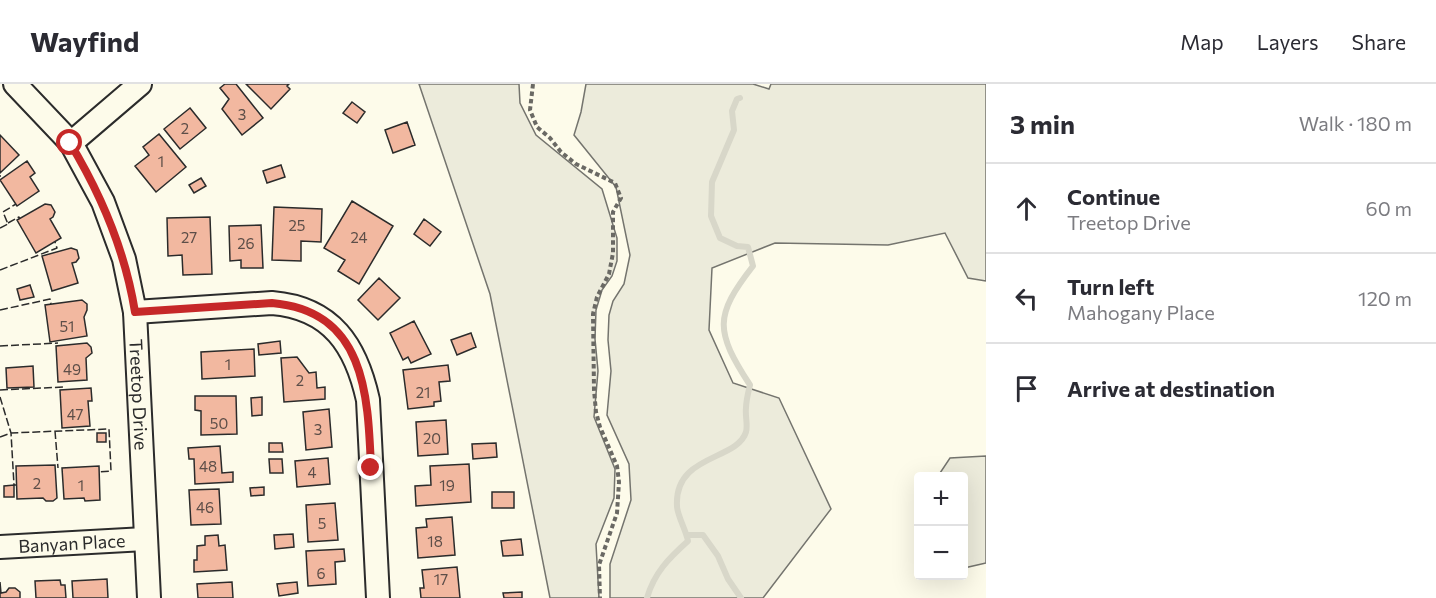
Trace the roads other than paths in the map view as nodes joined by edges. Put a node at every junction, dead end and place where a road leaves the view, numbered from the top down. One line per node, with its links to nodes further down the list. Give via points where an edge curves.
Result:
1 (15, 84): 3 (street, Treetop Drive)
2 (140, 84): 3 (street)
3 (70, 143): 4 (street, Treetop Drive, via 115,230)
4 (135, 312): 5 (street, Treetop Drive); 8 (street, via 287,304 313,314 338,332 355,358 368,400)
5 (145, 538): 6 (street, Banyan Place); 7 (street, Treetop Drive)
6 (0, 547)
7 (149, 598)
8 (378, 598)

